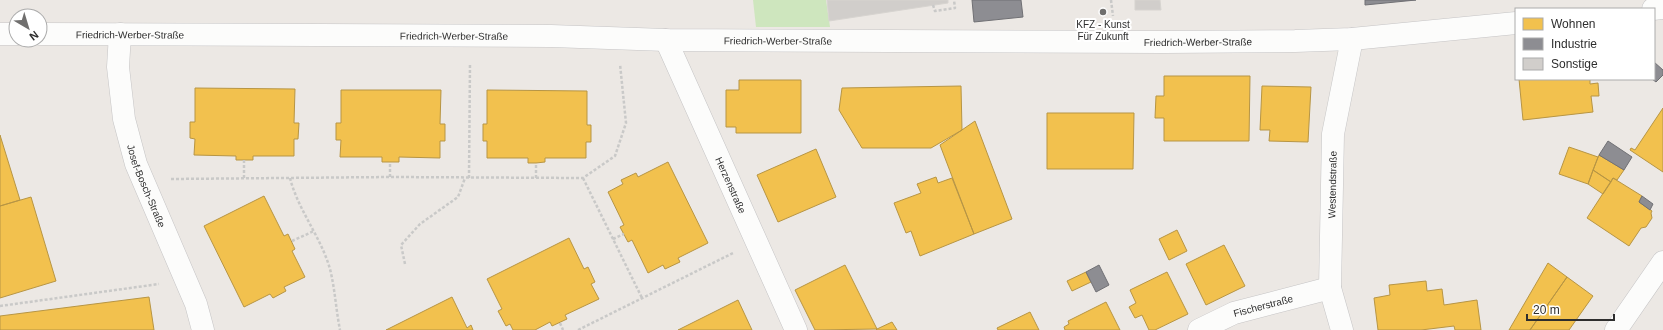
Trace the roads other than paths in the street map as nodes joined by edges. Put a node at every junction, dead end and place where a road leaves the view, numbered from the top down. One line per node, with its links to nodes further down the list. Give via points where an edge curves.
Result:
1 (1515, 22): 4 (street, Friedrich-Werber-Straße)
2 (48, 34): 3 (street, Friedrich-Werber-Straße)
3 (120, 34): 5 (street, Friedrich-Werber-Straße, via 551,36); 8 (street, Josef-Bosch-Straße, via 118,66 124,119 136,164 196,304)
4 (1352, 39): 5 (street, Friedrich-Werber-Straße, via 1172,42); 7 (street, Westendstraße, via 1333,134)
5 (666, 40): 9 (street, Herzenstraße)
6 (1661, 271): 12 (street)
7 (1330, 288): 10 (street, Fischerstraße, via 1234,313); 11 (street, Westendstraße)
8 (203, 330)
9 (796, 330)
10 (1199, 330)
11 (1342, 330)
12 (1616, 330)

